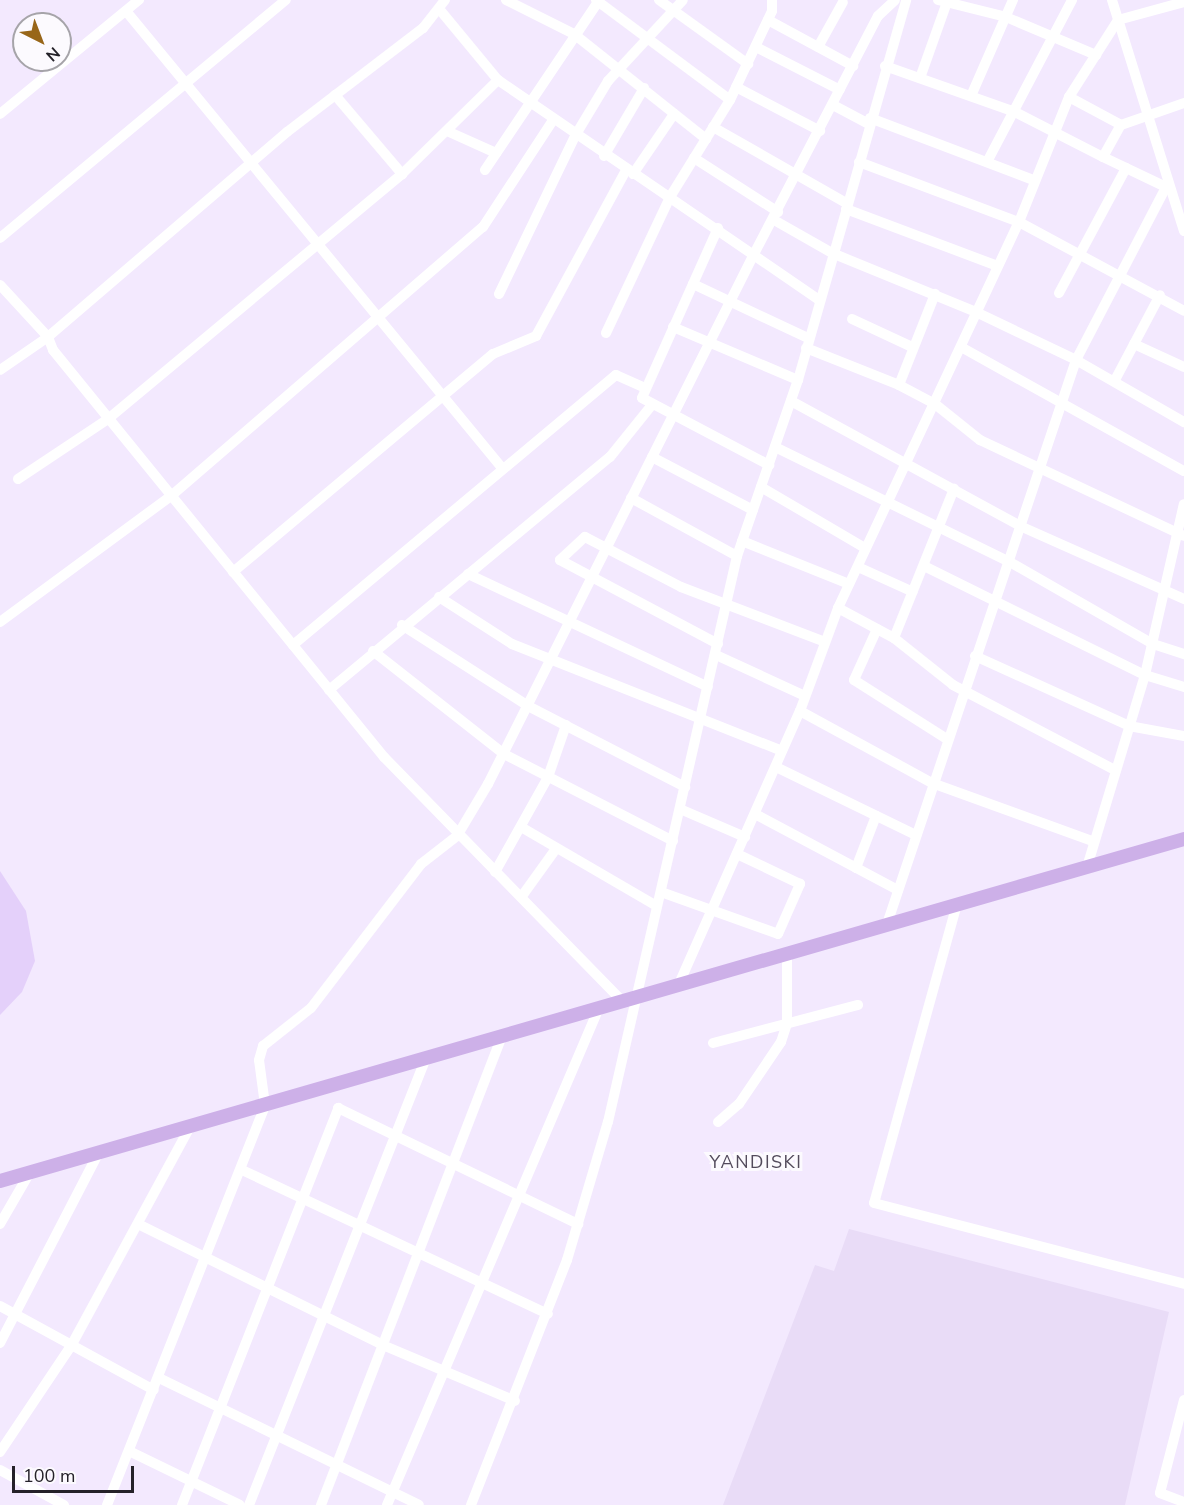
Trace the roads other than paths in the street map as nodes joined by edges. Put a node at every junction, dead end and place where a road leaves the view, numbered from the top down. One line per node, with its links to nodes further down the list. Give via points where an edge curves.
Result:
1 (140, 0): 18 (street)
2 (286, 0): 34 (street)
3 (506, 0): 22 (street)
4 (659, 0): 17 (street)
5 (683, 0): 17 (street)
6 (771, 0): 20 (street)
7 (895, 0): 29 (street, via 878,16)
8 (906, 0): 30 (street)
9 (1013, 0): 19 (street)
10 (1072, 0): 23 (street)
11 (1112, 0): 21 (street)
12 (597, 1): 22 (street); 24 (street)
13 (943, 1): 19 (street); 32 (street)
14 (843, 2): 26 (street)
15 (1184, 2): 21 (street)
16 (442, 5): 33 (street); 38 (street)
17 (674, 10): 24 (street); 28 (street)
18 (126, 11): 34 (street); 46 (street)
19 (1006, 17): 23 (street); 39 (street)
20 (768, 20): 25 (street); 26 (street)
21 (1118, 20): 27 (street); 48 (street)
22 (574, 34): 31 (street); 42 (street)
23 (1053, 35): 27 (street); 45 (street)
24 (646, 38): 31 (street); 41 (street)
25 (756, 46): 28 (street); 37 (street)
26 (818, 47): 29 (street)
27 (1096, 55): 40 (street)
28 (747, 64): 35 (street)
29 (853, 66): 37 (street)
30 (885, 66): 32 (street); 50 (street)
31 (619, 68): 36 (street); 56 (street)
32 (920, 78): 39 (street)
33 (498, 80): 42 (street); 53 (street)
34 (186, 83): 62 (street); 79 (street)
35 (736, 87): 41 (street); 54 (street)
36 (644, 88): 47 (street); 59 (street)
37 (840, 90): 44 (street)
38 (335, 95): 62 (street); 68 (street)
39 (971, 96): 45 (street)
40 (1069, 97): 51 (street); 55 (street)
41 (730, 100): 52 (street)
42 (528, 102): 49 (street); 58 (street)
43 (1184, 103): 48 (street)
44 (833, 105): 50 (street); 54 (street)
45 (1015, 111): 55 (street); 64 (street)
46 (0, 114)
47 (674, 114): 57 (street); 67 (street)
48 (1145, 114): 51 (street); 71 (street)
49 (553, 120): 56 (street); 96 (street, via 483,227)
50 (869, 121): 63 (street); 64 (street)
51 (1121, 125): 61 (street)
52 (713, 127): 57 (street); 69 (street)
53 (447, 131): 58 (street); 68 (street)
54 (820, 131): 69 (street)
55 (1054, 132): 61 (street); 70 (street)
56 (574, 136): 59 (street); 89 (street)
57 (706, 139): 60 (street)
58 (496, 153): 66 (street)
59 (604, 156): 67 (street)
60 (694, 158): 72 (street); 75 (street)
61 (1103, 158): 65 (street)
62 (251, 162): 80 (street); 100 (street)
63 (859, 162): 73 (street); 76 (street)
64 (987, 162): 70 (street)
65 (1126, 168): 71 (street); 81 (street)
66 (485, 170)
67 (629, 172): 72 (street); 113 (street, via 536,336 493,354)
68 (402, 174): 80 (street)
69 (796, 177): 73 (street); 75 (street)
70 (1033, 180): 76 (street)
71 (1167, 185): 74 (street); 85 (street)
72 (670, 197): 77 (street); 99 (street)
73 (846, 206): 82 (street); 84 (street)
74 (1180, 206): 78 (street)
75 (776, 216): 82 (street); 83 (street)
76 (1019, 222): 81 (street); 84 (street)
77 (718, 228): 83 (street); 86 (street)
78 (1184, 231)
79 (0, 238)
80 (318, 242): 96 (street); 119 (street)
81 (1080, 252): 85 (street); 88 (street)
82 (832, 253): 90 (street); 93 (street)
83 (754, 254): 92 (street); 93 (street)
84 (998, 266): 95 (street)
85 (1120, 272): 91 (street); 106 (street)
86 (693, 284): 92 (street); 98 (street)
87 (0, 285): 100 (street)
88 (1059, 293)
89 (499, 294)
90 (935, 294): 95 (street); 104 (street)
91 (1160, 295): 94 (street); 103 (street)
92 (732, 300): 101 (street); 102 (street)
93 (819, 300): 102 (street)
94 (1184, 310)
95 (978, 313): 105 (street); 106 (street)
96 (378, 316): 113 (street); 131 (street)
97 (852, 319): 104 (street)
98 (674, 327): 101 (street); 112 (street)
99 (606, 333)
100 (48, 337): 108 (street); 119 (street)
101 (712, 342): 109 (street); 118 (street)
102 (807, 343): 109 (street); 111 (street)
103 (1134, 345): 107 (street); 110 (street)
104 (912, 347): 111 (street)
105 (961, 347): 115 (street); 117 (street)
106 (1076, 360): 110 (street); 117 (street)
107 (1184, 367)
108 (0, 370)
109 (798, 380): 114 (street)
110 (1114, 380): 120 (street)
111 (898, 385): 115 (street)
112 (645, 388): 116 (street, via 642,398); 126 (street, via 616,375)
113 (443, 396): 126 (street); 146 (street)
114 (791, 401): 121 (street); 123 (street)
115 (935, 404): 123 (street); 125 (street, via 980,440)
116 (651, 406): 118 (street); 147 (street, via 610,457)
117 (1060, 406): 125 (street); 127 (street)
118 (673, 418): 122 (street); 124 (street)
119 (108, 419): 128 (street); 131 (street)
120 (1184, 422)
121 (775, 447): 124 (street); 134 (street)
122 (652, 457): 132 (street); 135 (street)
123 (909, 463): 130 (street); 134 (street)
124 (769, 465): 129 (street)
125 (1041, 466): 136 (street); 138 (street)
126 (502, 468): 164 (street)
127 (1184, 471)
128 (18, 479)
129 (761, 486): 135 (street); 141 (street)
130 (954, 489): 136 (street); 137 (street)
131 (171, 496): 146 (street); 157 (street)
132 (631, 498): 140 (street); 142 (street)
133 (1184, 504): 138 (street)
134 (887, 505): 137 (street); 141 (street)
135 (753, 510): 139 (street)
136 (1020, 526): 143 (street); 151 (street)
137 (938, 530): 143 (street); 144 (street)
138 (1180, 534): 151 (street)
139 (742, 541): 142 (street); 149 (street)
140 (606, 545): 148 (street); 148 (street, via 585,537 560,560); 155 (street)
141 (865, 548): 145 (street)
142 (737, 556): 155 (street)
143 (1008, 561): 154 (street); 163 (street)
144 (924, 566): 150 (street); 154 (street)
145 (858, 567): 149 (street); 150 (street)
146 (233, 572): 164 (street)
147 (468, 574): 152 (street); 158 (street)
148 (592, 576): 158 (street); 165 (street)
149 (849, 584): 156 (street)
150 (913, 592): 161 (street)
151 (1164, 593): 153 (street); 163 (street)
152 (438, 597): 159 (street); 169 (street, via 481,629)
153 (1184, 599)
154 (993, 602): 168 (street); 170 (street)
155 (726, 605): 162 (street, via 759,612); 165 (street)
156 (838, 608): 160 (street); 162 (street)
157 (0, 622)
158 (569, 623): 169 (street); 171 (street)
159 (402, 625): 166 (street); 176 (street)
160 (877, 629): 161 (street); 182 (street, via 854,680)
161 (894, 638): 174 (street)
162 (825, 642): 175 (street)
163 (1153, 644): 167 (street); 170 (street)
164 (293, 645): 173 (street)
165 (717, 649): 171 (street); 175 (street)
166 (373, 651): 173 (street); 184 (street)
167 (1184, 654)
168 (975, 657): 174 (street); 180 (street)
169 (551, 659): 176 (street); 178 (street)
170 (1145, 675): 172 (street); 180 (street)
171 (708, 687): 178 (street)
172 (1184, 687)
173 (329, 690): 194 (street)
174 (963, 691): 182 (street); 186 (street)
175 (805, 696): 177 (street)
176 (528, 706): 179 (street); 184 (street)
177 (800, 711): 183 (street); 188 (street)
178 (701, 716): 183 (street); 189 (street)
179 (566, 725): 187 (street); 189 (street)
180 (1129, 726): 181 (street); 186 (street)
181 (1184, 736)
182 (947, 739): 188 (street)
183 (782, 751): 185 (street)
184 (504, 754): 187 (street); 194 (street)
185 (776, 767): 191 (street); 192 (street)
186 (1115, 770): 199 (street)
187 (548, 777): 193 (street); 198 (street)
188 (932, 783): 195 (street); 199 (street)
189 (685, 787): 190 (street)
190 (680, 809): 196 (street); 198 (street)
191 (755, 814): 196 (street); 203 (street)
192 (876, 816): 195 (street); 203 (street)
193 (521, 827): 200 (street); 204 (street)
194 (457, 836): 204 (street); 222 (street, via 421,864 312,1008 263,1046)
195 (916, 836): 205 (street)
196 (745, 837): 201 (street)
197 (1184, 839): 202 (main road)
198 (673, 841): 206 (street)
199 (1092, 842): 202 (street)
200 (555, 849): 207 (street); 209 (street)
201 (737, 854): 210 (street); 210 (street, via 800,884 782,930 771,935)
202 (1087, 867): 208 (main road)
203 (856, 868): 205 (street)
204 (495, 872): 207 (street)
205 (898, 890): 211 (street)
206 (661, 892): 209 (street); 210 (street)
207 (522, 896): 215 (street)
208 (957, 904): 211 (main road); 239 (street, via 874,1203)
209 (657, 906): 214 (street)
210 (711, 912): 213 (street)
211 (887, 924): 212 (main road)
212 (787, 954): 213 (main road); 218 (street)
213 (678, 986): 214 (main road)
214 (638, 998): 215 (main road); 235 (street)
215 (622, 1002): 217 (main road)
216 (858, 1005): 218 (street)
217 (598, 1010): 219 (main road); 231 (street)
218 (787, 1023): 220 (street); 223 (street, via 769,1060 739,1104)
219 (500, 1040): 221 (main road); 227 (street)
220 (714, 1043)
221 (426, 1059): 222 (main road); 225 (street)
222 (265, 1106): 224 (main road); 228 (street)
223 (718, 1122)
224 (190, 1126): 226 (main road); 234 (street)
225 (393, 1135): 227 (street); 232 (street, via 338,1108); 236 (street)
226 (98, 1154): 229 (main road); 244 (street)
227 (454, 1165): 231 (street); 237 (street)
228 (242, 1170): 232 (street); 238 (street)
229 (29, 1174): 230 (main road); 233 (street)
230 (0, 1181)
231 (523, 1197): 235 (street); 240 (street)
232 (302, 1198): 236 (street); 241 (street)
233 (0, 1224)
234 (138, 1224): 238 (street); 247 (street)
235 (578, 1224): 243 (street)
236 (360, 1226): 237 (street); 245 (street)
237 (420, 1253): 240 (street); 248 (street)
238 (208, 1258): 241 (street); 250 (street)
239 (1184, 1284)
240 (483, 1285): 243 (street); 249 (street)
241 (268, 1288): 245 (street); 254 (street)
242 (0, 1306): 244 (street)
243 (548, 1314): 253 (street)
244 (15, 1315): 246 (street); 247 (street)
245 (326, 1317): 248 (street); 255 (street)
246 (0, 1343)
247 (71, 1346): 251 (street); 257 (street)
248 (385, 1346): 249 (street); 258 (street)
249 (444, 1371): 253 (street); 261 (street)
250 (159, 1378): 251 (street); 254 (street)
251 (154, 1390): 256 (street)
252 (1184, 1400): 262 (street, via 1160,1492)
253 (515, 1401): 271 (street)
254 (219, 1408): 255 (street); 260 (street)
255 (277, 1437): 258 (street); 267 (street)
256 (129, 1451): 260 (street); 264 (street)
257 (0, 1452)
258 (336, 1467): 261 (street); 268 (street)
259 (0, 1470): 263 (street)
260 (191, 1481): 265 (street); 266 (street)
261 (392, 1493): 269 (street); 270 (street)
262 (1184, 1502)
263 (64, 1505)
264 (107, 1505)
265 (182, 1505)
266 (240, 1505)
267 (249, 1505)
268 (321, 1505)
269 (387, 1505)
270 (419, 1505)
271 (471, 1505)

